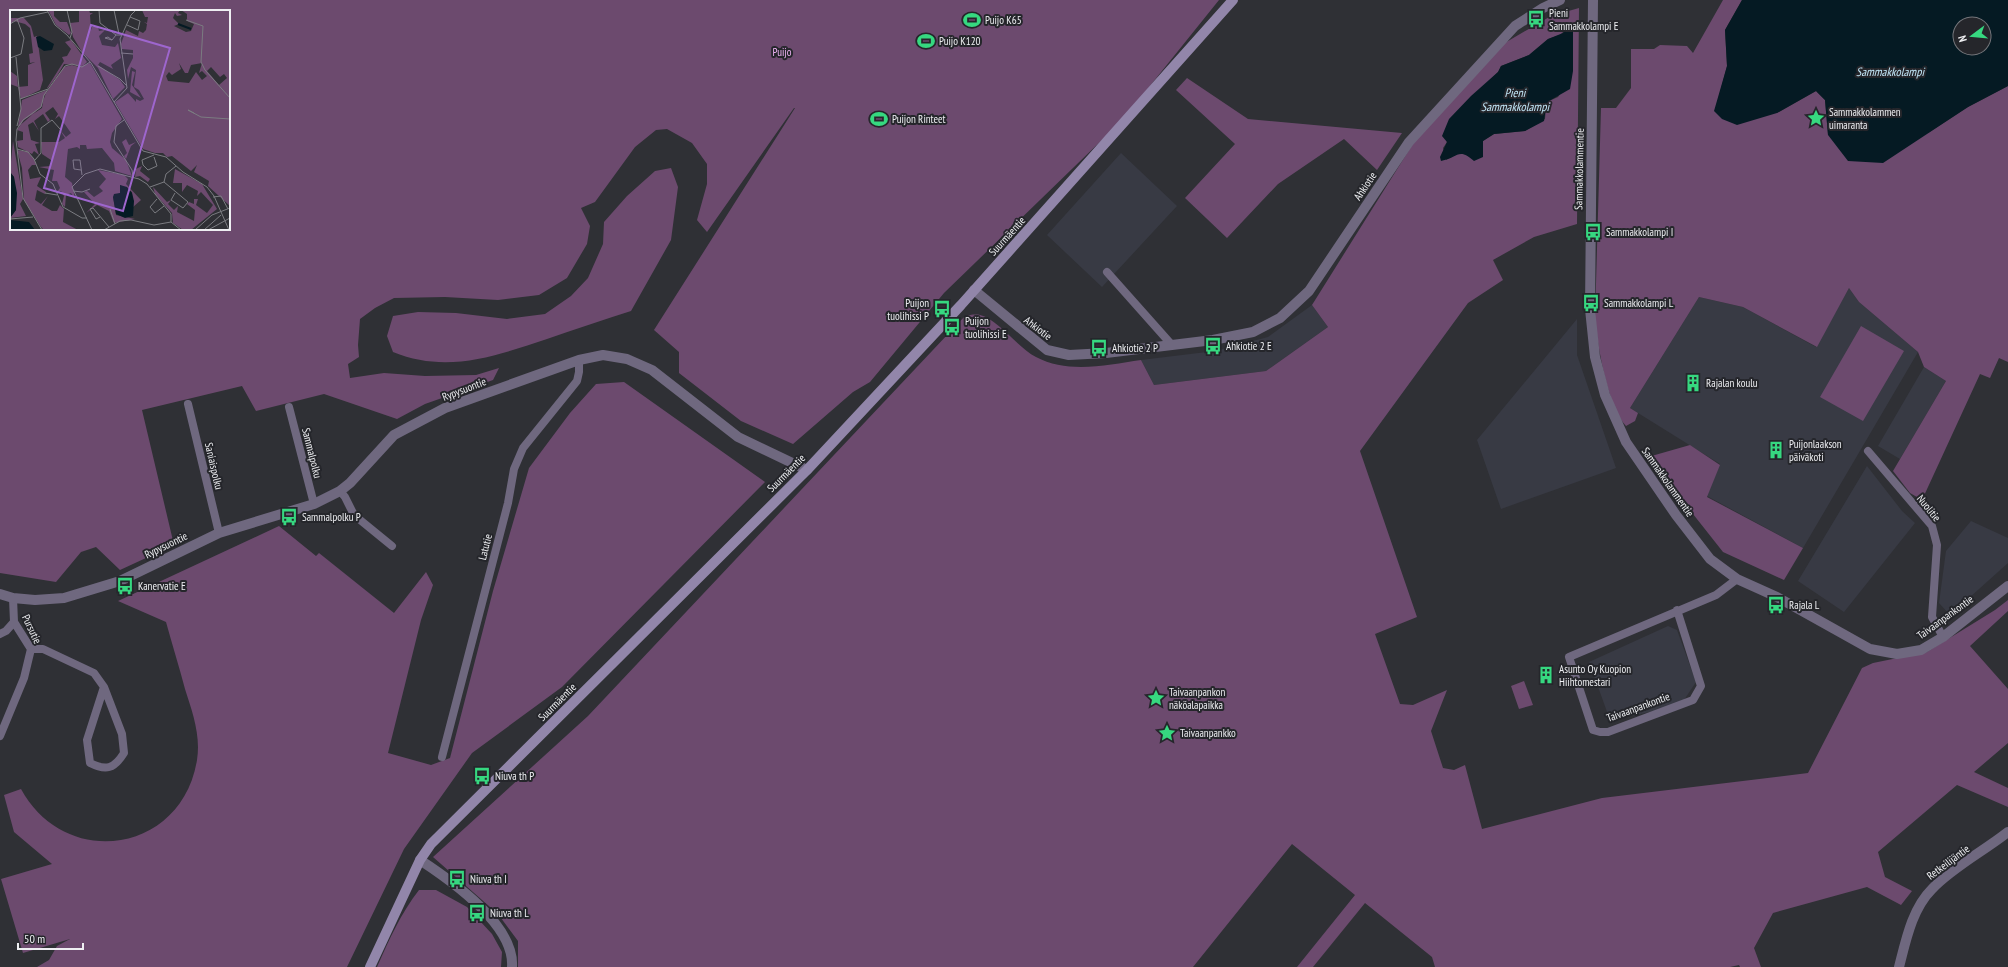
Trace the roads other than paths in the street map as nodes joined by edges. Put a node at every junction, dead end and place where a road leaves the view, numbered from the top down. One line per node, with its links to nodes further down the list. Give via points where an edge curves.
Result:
1 (1233, 0): 5 (main road, Suurmäentie)
2 (1560, 0): 6 (street, Ahkiotie, via 1515,26 1409,142 1309,291 1280,318 1253,332 1213,340)
3 (1594, 0): 16 (street, Sammakkolammentie, via 1590,301 1595,357 1605,395 1631,451 1710,559)
4 (1107, 272): 6 (street)
5 (974, 290): 6 (street, Ahkiotie, via 1047,350 1069,355 1099,354); 11 (main road, Suurmäentie)
6 (1171, 344)
7 (579, 360): 11 (street, Rypysuontie, via 603,355 639,363 652,370 738,437); 12 (street, Rypysuontie, via 445,408 394,435); 27 (street, Latutie, via 577,381 523,448 514,469 508,504)
8 (188, 404): 14 (street, Saniaispolku)
9 (289, 407): 13 (street, Sammalpolku)
10 (1868, 452): 23 (street, Nuolitie, via 1932,526 1937,545 1932,617)
11 (807, 470): 29 (main road, Suurmäentie, via 431,844)
12 (340, 491): 13 (street, Rypysuontie); 15 (street, via 354,515)
13 (314, 504): 14 (street, Rypysuontie)
14 (219, 533): 19 (street, Rypysuontie, via 99,589 64,598)
15 (392, 546)
16 (1737, 579): 20 (street, Taivaanpankontie, via 1716,595); 23 (street, Taivaanpankontie, via 1777,597 1870,649 1897,654 1921,650)
17 (2008, 586): 23 (street, Taivaanpankontie)
18 (0, 594): 19 (street, Rypysuontie)
19 (13, 598): 21 (street, Pursutie)
20 (1677, 610): 20 (street, Taivaanpankontie, via 1568,657 1593,730 1608,732 1693,700 1701,686)
21 (14, 622): 22 (street); 24 (street, Pursutie)
22 (0, 634)
23 (1943, 637)
24 (31, 649): 25 (street, via 43,649 94,673); 26 (street, Pursutie, via 24,678)
25 (104, 688): 25 (street, via 87,740 90,762 102,769 111,767 124,753 122,734)
26 (0, 736)
27 (442, 757)
28 (2008, 832): 32 (street, Retkeilijäntie, via 1932,889 1916,912)
29 (420, 860): 30 (main road, Suurmäentie); 31 (street, via 442,874 491,917 505,935 511,953)
30 (370, 967)
31 (512, 967)
32 (1899, 967)

